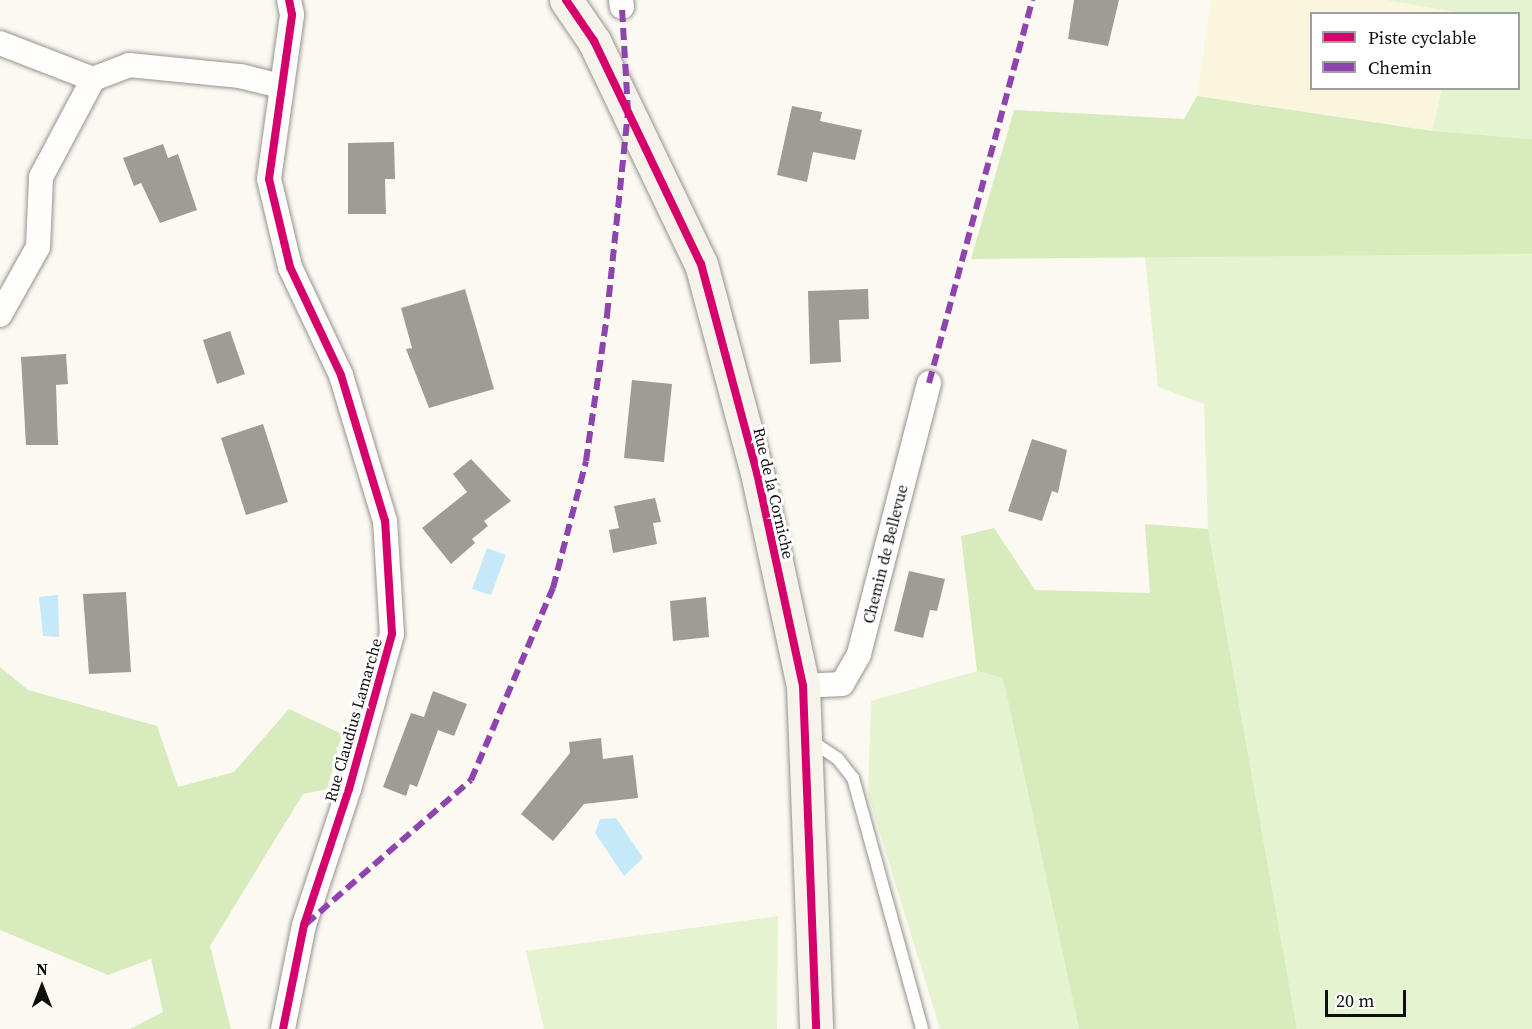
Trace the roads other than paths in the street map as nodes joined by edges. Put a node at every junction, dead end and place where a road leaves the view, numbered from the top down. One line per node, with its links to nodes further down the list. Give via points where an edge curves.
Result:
1 (289, 0): 5 (street, Rue Claudius Lamarche, via 292,15)
2 (566, 0): 8 (main road, Rue de la Corniche, via 594,41 701,264 757,472)
3 (0, 43): 4 (street)
4 (93, 79): 5 (street, via 129,65 240,76); 6 (street, via 42,177 38,247)
5 (280, 86): 10 (street, Rue Claudius Lamarche, via 269,179 290,267 341,375 385,521 392,634 349,789 304,926)
6 (0, 315)
7 (928, 383): 8 (street, Chemin de Bellevue, via 859,654 842,684)
8 (803, 686): 9 (main road, Rue de la Corniche)
9 (807, 738): 11 (main road, Rue de la Corniche); 12 (lane, via 838,759 853,778)
10 (283, 1029)
11 (816, 1029)
12 (922, 1029)

